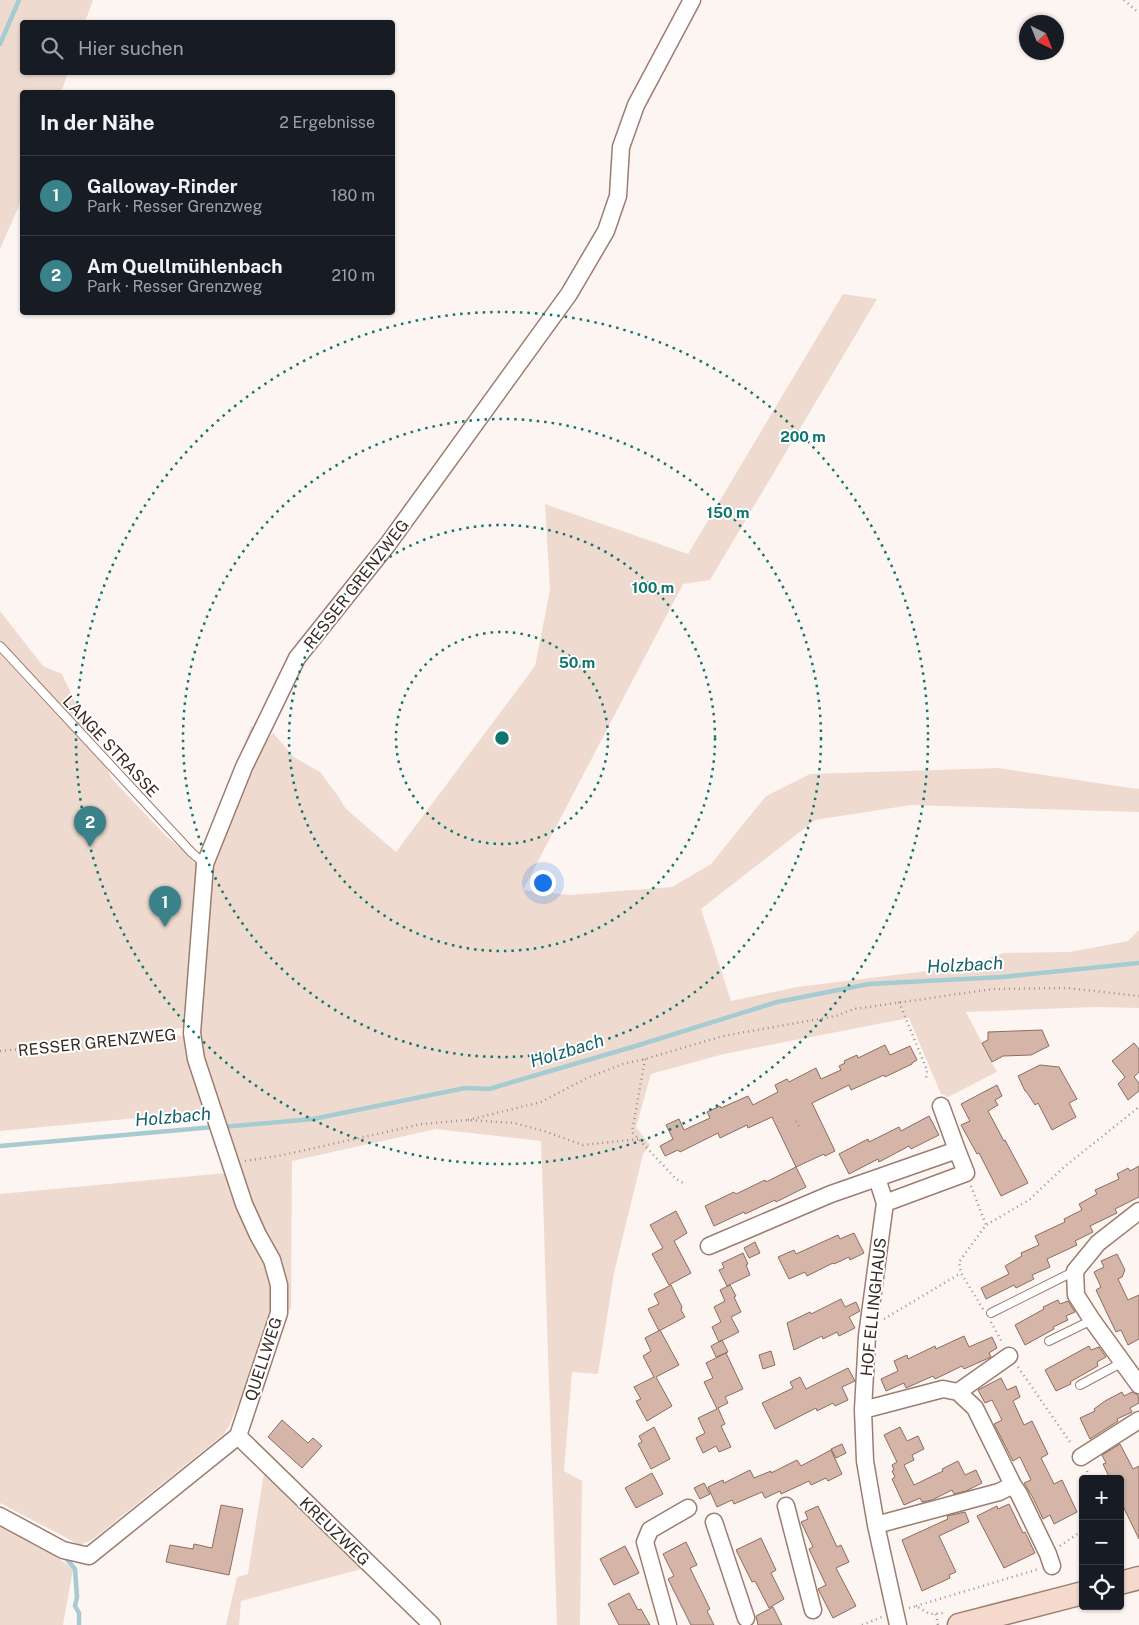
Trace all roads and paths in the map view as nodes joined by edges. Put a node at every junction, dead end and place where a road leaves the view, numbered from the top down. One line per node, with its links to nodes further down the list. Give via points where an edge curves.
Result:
1 (692, 0): 5 (street, RESSER GRENZWEG, via 636,105 620,147 618,196 606,231 569,294 431,486 298,658 244,766)
2 (1124, 0): 3 (path)
3 (1139, 13)
4 (0, 646): 5 (lane, LANGE STRASSE, via 192,854)
5 (205, 864): 8 (street, RESSER GRENZWEG)
6 (1139, 996): 7 (path, via 1067,988 993,988)
7 (899, 1002): 10 (path, via 723,1036); 11 (path, via 927,1070)
8 (192, 1032): 9 (path, RESSER GRENZWEG); 19 (street, QUELLWEG, via 196,1059)
9 (0, 1051)
10 (645, 1059): 14 (path, via 587,1078 542,1102); 17 (path, via 632,1132)
11 (926, 1080)
12 (941, 1106): 18 (street)
13 (1139, 1107): 25 (path, via 1064,1167 1029,1200)
14 (468, 1120): 17 (path, via 514,1123 583,1145); 19 (path, via 422,1124)
15 (796, 1120): 16 (path)
16 (799, 1126)
17 (639, 1139): 22 (path, via 676,1179)
18 (957, 1150): 20 (street); 21 (street)
19 (231, 1164): 40 (street, QUELLWEG, via 244,1204 272,1260 279,1285 279,1313)
20 (966, 1173): 23 (street); 25 (path)
21 (877, 1178): 23 (street, HOF ELLINGHAUS); 26 (street)
22 (685, 1184)
23 (885, 1204): 31 (street, HOF ELLINGHAUS)
24 (1139, 1211): 27 (street, via 1098,1243)
25 (986, 1225): 28 (path, via 959,1262)
26 (709, 1246)
27 (1076, 1271): 29 (lane); 30 (street, via 1076,1295)
28 (961, 1273): 31 (path); 33 (path)
29 (991, 1313)
30 (1092, 1320): 32 (lane); 34 (street)
31 (868, 1329): 38 (street, HOF ELLINGHAUS)
32 (1049, 1341)
33 (1009, 1356): 37 (street); 41 (path)
34 (1123, 1362): 35 (street); 36 (lane)
35 (1139, 1384)
36 (1080, 1385)
37 (958, 1392): 38 (street, via 943,1389); 42 (street, via 975,1408)
38 (863, 1410): 47 (street, HOF ELLINGHAUS, via 865,1461)
39 (1139, 1421): 41 (street)
40 (238, 1436): 45 (street, via 89,1556 63,1550); 57 (street, KREUZWEG)
41 (1081, 1457)
42 (1013, 1485): 47 (street, via 999,1492); 49 (street)
43 (786, 1506): 54 (street)
44 (688, 1508): 58 (street, via 650,1530 645,1542)
45 (0, 1516)
46 (714, 1522): 56 (street)
47 (876, 1525): 59 (street, HOF ELLINGHAUS)
48 (1079, 1534): 49 (path)
49 (1050, 1560): 53 (path)
50 (1139, 1578): 51 (main road)
51 (1124, 1582)
52 (1079, 1594): 61 (main road)
53 (916, 1606)
54 (812, 1610)
55 (936, 1614): 60 (path)
56 (746, 1618)
57 (432, 1625)
58 (668, 1625)
59 (898, 1625)
60 (938, 1625)
61 (960, 1625)

